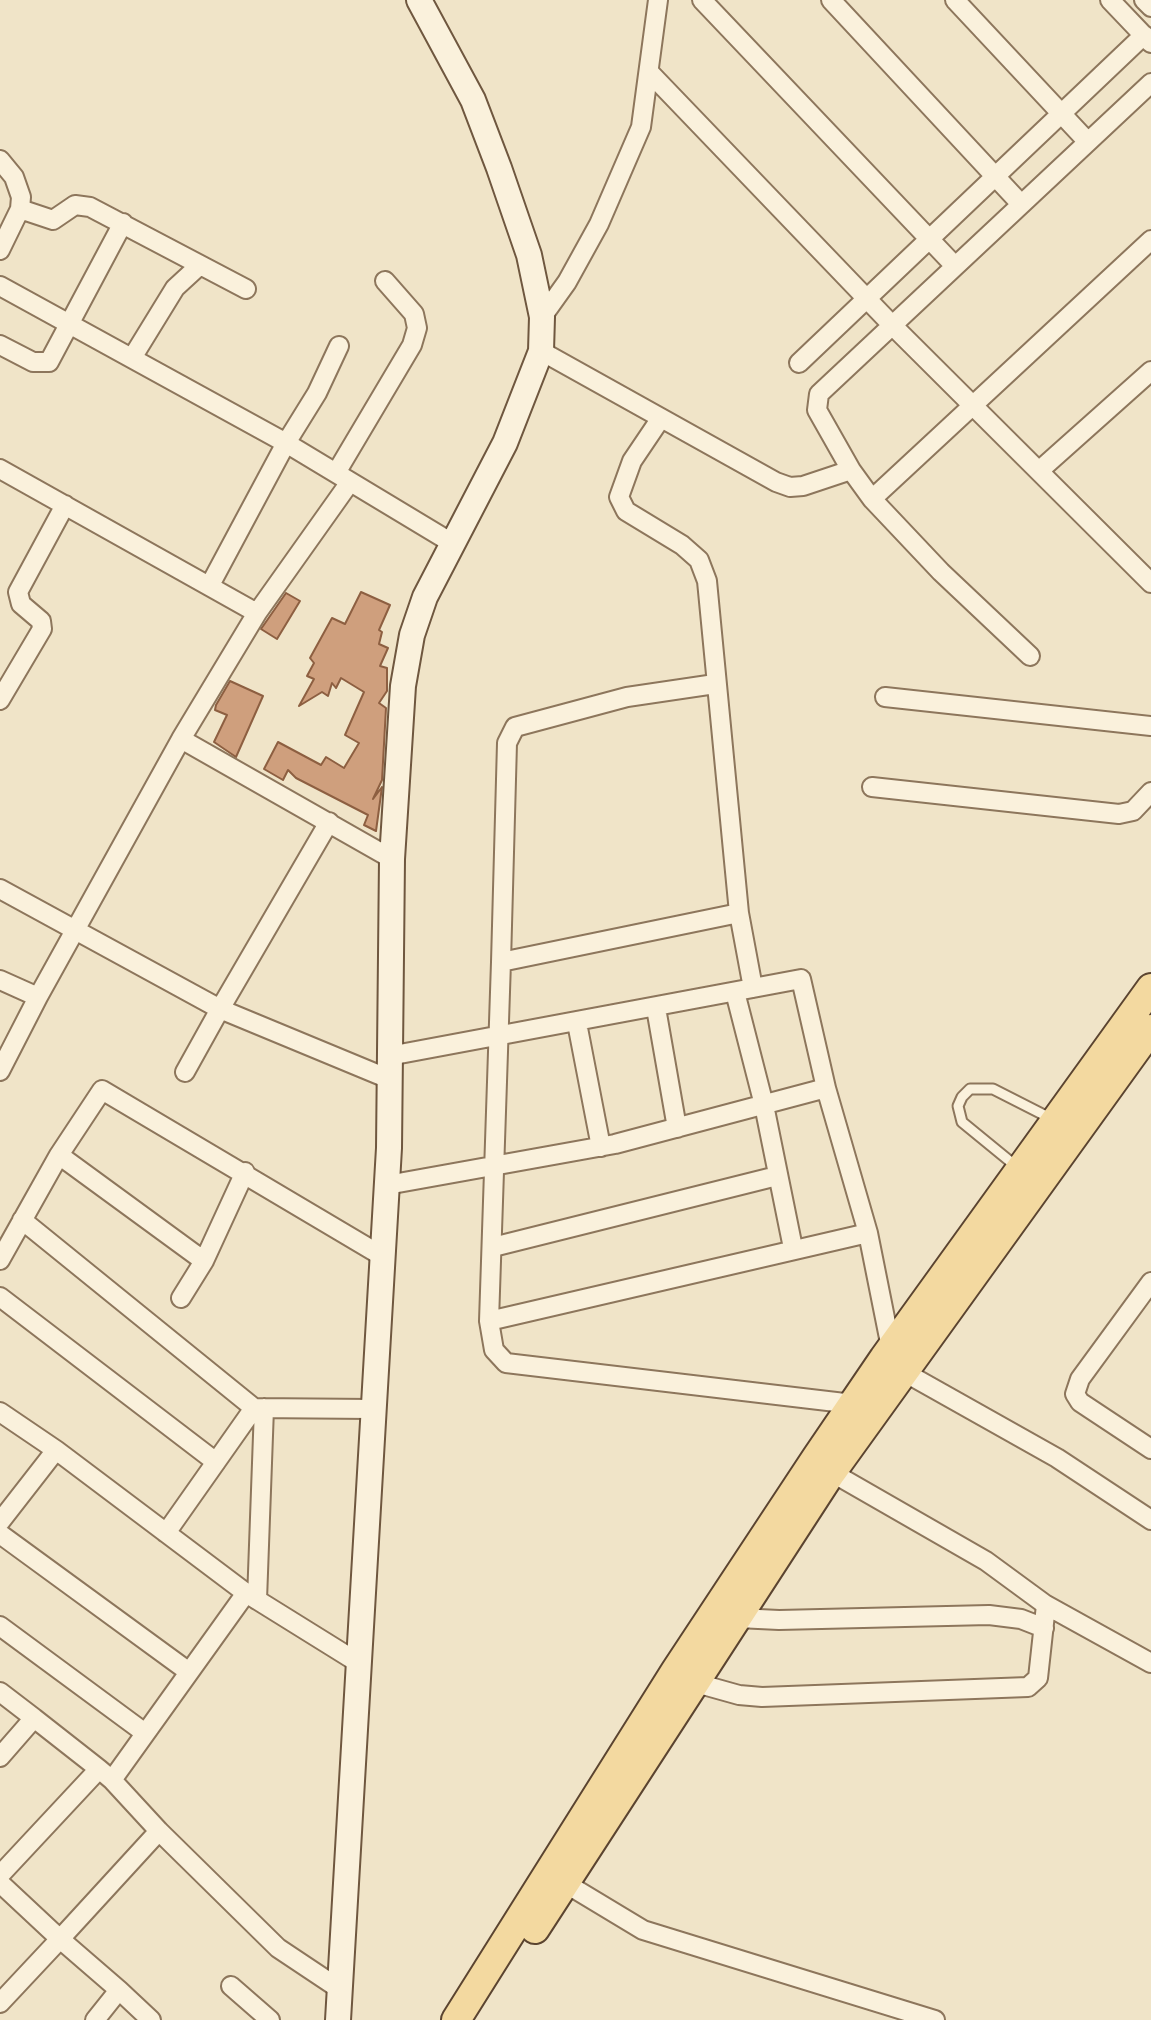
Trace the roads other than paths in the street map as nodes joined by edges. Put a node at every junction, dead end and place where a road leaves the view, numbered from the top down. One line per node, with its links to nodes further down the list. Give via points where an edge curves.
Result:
1 (419, 0): 28 (main road, via 445,42 489,141 529,255)
2 (658, 0): 10 (street)
3 (702, 0): 19 (street)
4 (831, 0): 15 (street)
5 (955, 0): 12 (street)
6 (1110, 0): 9 (street)
7 (1144, 0): 8 (street)
8 (1151, 7)
9 (1148, 39): 12 (street)
10 (651, 74): 27 (street); 28 (street, via 641,127 625,170 567,282)
11 (1151, 83): 13 (street)
12 (1062, 114): 13 (street); 15 (street)
13 (1087, 141): 16 (street)
14 (0, 160): 17 (street, via 19,187)
15 (996, 176): 16 (street); 19 (street)
16 (1020, 203): 23 (street)
17 (20, 209): 18 (street, via 53,220 83,205); 21 (street)
18 (123, 223): 22 (street); 29 (street)
19 (928, 239): 23 (street); 27 (street)
20 (1151, 240): 37 (street)
21 (0, 250)
22 (200, 265): 26 (street); 34 (street, via 175,288)
23 (954, 265): 30 (street)
24 (385, 281): 43 (street, via 406,303 417,328)
25 (0, 286): 29 (street)
26 (246, 289)
27 (867, 299): 30 (street); 35 (street)
28 (542, 317): 33 (main road)
29 (70, 325): 31 (street, via 54,355 42,364); 34 (street)
30 (892, 325): 37 (street); 41 (street, via 815,401)
31 (0, 345)
32 (339, 346): 39 (street)
33 (541, 351): 38 (street); 46 (main road, via 505,443)
34 (132, 358): 39 (street)
35 (799, 363)
36 (1147, 384): 42 (street)
37 (972, 404): 42 (street); 44 (street)
38 (661, 418): 41 (street, via 790,487); 51 (street, via 632,461 621,485 620,504 699,560 707,581)
39 (286, 443): 43 (street); 48 (street)
40 (0, 469): 45 (street)
41 (851, 470): 44 (street)
42 (1040, 470): 47 (street)
43 (343, 477): 46 (street); 49 (street)
44 (872, 499): 50 (street)
45 (65, 505): 48 (street); 53 (street, via 18,592 21,604 41,621 42,629)
46 (452, 543): 59 (main road, via 412,635 403,686)
47 (1151, 583)
48 (210, 585): 49 (street)
49 (257, 613): 55 (street)
50 (1030, 656)
51 (715, 684): 61 (street); 63 (street, via 627,697 515,727 507,743)
52 (885, 697): 54 (street)
53 (0, 700)
54 (1151, 726)
55 (181, 739): 58 (street); 62 (street)
56 (872, 787): 57 (street, via 1119,814 1133,811)
57 (1151, 792)
58 (329, 822): 59 (street); 69 (street)
59 (392, 859): 73 (main road)
60 (0, 889): 62 (street)
61 (739, 913): 63 (street); 66 (street)
62 (75, 933): 67 (street); 69 (street)
63 (501, 962): 71 (street)
64 (0, 980): 67 (street)
65 (1151, 988): 72 (main road)
66 (744, 990): 68 (street); 76 (street, via 801,979); 77 (street)
67 (38, 997): 74 (street)
68 (656, 1008): 70 (street); 79 (street)
69 (220, 1009): 73 (street); 75 (street)
70 (577, 1023): 71 (street); 80 (street)
71 (498, 1038): 73 (street); 82 (street)
72 (1139, 1042): 78 (main road); 98 (main road)
73 (389, 1068): 86 (main road)
74 (0, 1071)
75 (185, 1072)
76 (826, 1088): 77 (street); 88 (street)
77 (764, 1105): 79 (street); 85 (street)
78 (1054, 1121): 83 (main road); 83 (lane, via 993,1089 970,1089 962,1097 962,1122)
79 (677, 1128): 80 (street)
80 (601, 1147): 82 (street)
81 (59, 1155): 84 (street, via 102,1090); 87 (street); 93 (street)
82 (496, 1166): 86 (street); 89 (street)
83 (1020, 1169): 98 (main road)
84 (245, 1172): 91 (street); 93 (street)
85 (777, 1176): 89 (street); 90 (street)
86 (387, 1185): 91 (main road)
87 (22, 1220): 92 (street); 100 (street)
88 (868, 1233): 90 (street); 98 (street)
89 (493, 1247): 97 (street)
90 (793, 1248): 97 (street)
91 (382, 1256): 101 (main road)
92 (0, 1260)
93 (204, 1261): 96 (street)
94 (1151, 1282): 103 (street, via 1080,1379 1075,1394)
95 (0, 1297): 105 (street)
96 (181, 1298)
97 (489, 1321): 99 (street, via 494,1350 506,1363)
98 (898, 1360): 99 (main road); 106 (main road); 107 (street)
99 (853, 1404): 106 (main road)
100 (259, 1408): 101 (street); 105 (street); 111 (street)
101 (372, 1409): 116 (main road)
102 (0, 1412): 104 (street)
103 (1151, 1449)
104 (56, 1450): 108 (street); 109 (street)
105 (216, 1462): 109 (street)
106 (823, 1467): 112 (street, via 986,1561); 113 (main road); 125 (main road)
107 (1151, 1520)
108 (0, 1522)
109 (166, 1533): 111 (street)
110 (0, 1534): 118 (street)
111 (252, 1597): 116 (street); 118 (street)
112 (1046, 1605): 115 (street); 117 (street)
113 (738, 1618): 115 (street, via 989,1615); 119 (main road)
114 (0, 1626): 122 (street)
115 (1044, 1628): 119 (street, via 1038,1678 1028,1687 773,1697 739,1695)
116 (357, 1662): 133 (main road)
117 (1151, 1663)
118 (189, 1672): 122 (street)
119 (696, 1683): 125 (main road)
120 (0, 1692): 121 (street)
121 (34, 1718): 123 (street); 124 (street)
122 (145, 1733): 124 (street)
123 (0, 1757)
124 (105, 1774): 126 (street); 127 (street)
125 (603, 1803): 129 (main road); 139 (main road)
126 (159, 1831): 130 (street); 133 (street, via 278,1948)
127 (0, 1875)
128 (0, 1883): 130 (street)
129 (565, 1883): 140 (main road); 141 (street, via 643,1930)
130 (60, 1939): 132 (street); 134 (street)
131 (231, 1986): 137 (street)
132 (119, 1990): 135 (street); 136 (street)
133 (341, 1990): 138 (main road)
134 (0, 2003)
135 (95, 2020)
136 (151, 2020)
137 (270, 2020)
138 (338, 2020)
139 (456, 2020)
140 (478, 2020)
141 (935, 2020)

